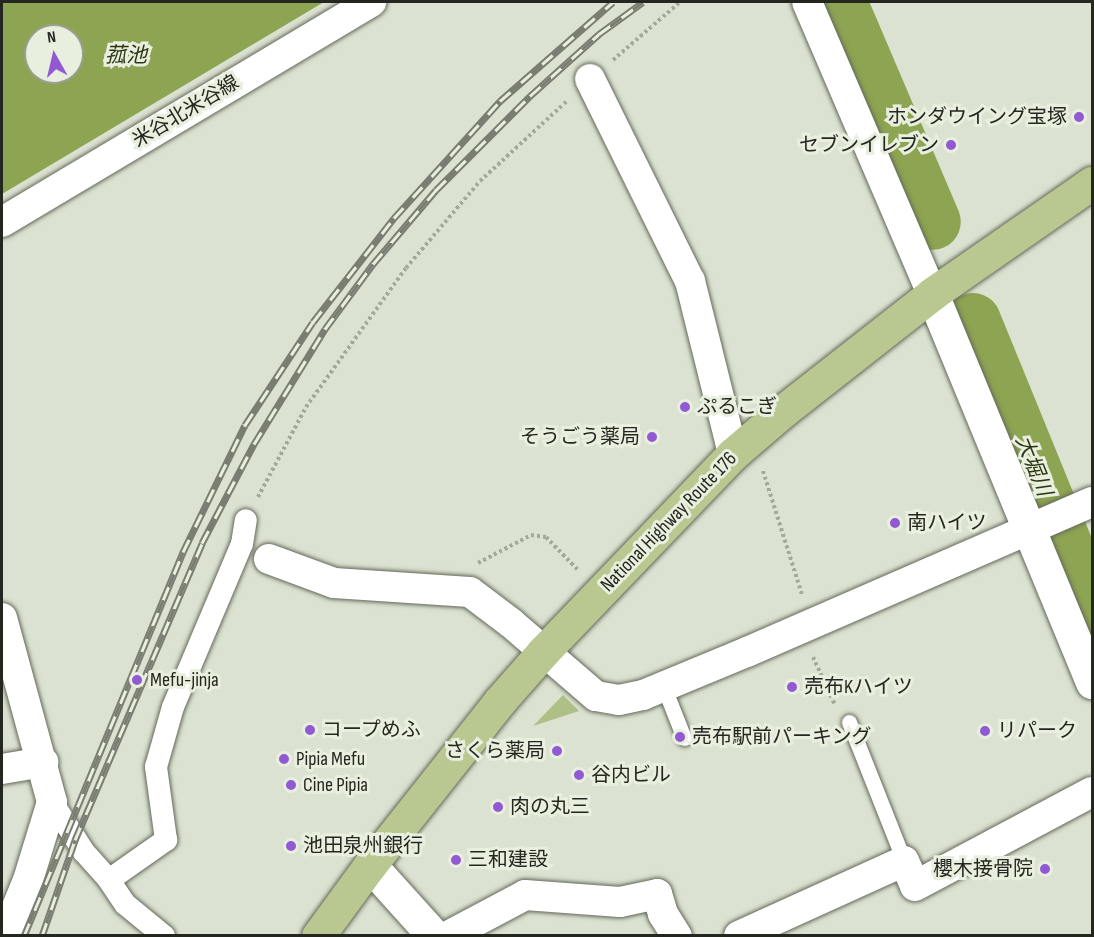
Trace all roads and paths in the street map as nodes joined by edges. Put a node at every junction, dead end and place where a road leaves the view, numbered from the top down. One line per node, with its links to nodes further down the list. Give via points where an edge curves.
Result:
1 (371, 2): 6 (street, 米谷北米谷線)
2 (680, 2): 4 (path)
3 (807, 2): 7 (street)
4 (590, 79): 8 (street, via 690,281); 11 (path, via 480,181 406,268 306,407)
5 (1092, 183): 7 (highway, National Highway Route 176)
6 (2, 222)
7 (932, 294): 8 (highway, National Highway Route 176); 12 (street)
8 (733, 454): 18 (highway, National Highway Route 176)
9 (763, 471): 17 (path)
10 (1092, 502): 12 (street)
11 (246, 520): 29 (street, via 242,544 174,707 156,767 166,840)
12 (1046, 521): 17 (street); 19 (street)
13 (269, 559): 18 (street, via 334,583 470,592)
14 (470, 567): 15 (path, via 531,535 546,537)
15 (578, 569)
16 (2, 618): 23 (street)
17 (805, 627): 20 (street); 21 (path, via 838,712)
18 (543, 652): 20 (street, via 596,696 619,699 643,695); 28 (highway, National Highway Route 176)
19 (1092, 682)
20 (663, 685): 22 (lane)
21 (849, 722): 27 (lane)
22 (684, 738)
23 (43, 762): 24 (street); 26 (street)
24 (2, 769)
25 (1092, 792): 27 (street, via 915,886)
26 (52, 802): 29 (street, via 84,852); 30 (street, via 28,880)
27 (904, 861): 36 (street)
28 (370, 865): 32 (highway, National Highway Route 176); 33 (street)
29 (109, 880): 31 (street, via 125,904)
30 (5, 936)
31 (164, 936)
32 (318, 936)
33 (434, 936)
34 (448, 936): 35 (street, via 525,895 620,902 657,894 663,914)
35 (677, 936)
36 (739, 936)

